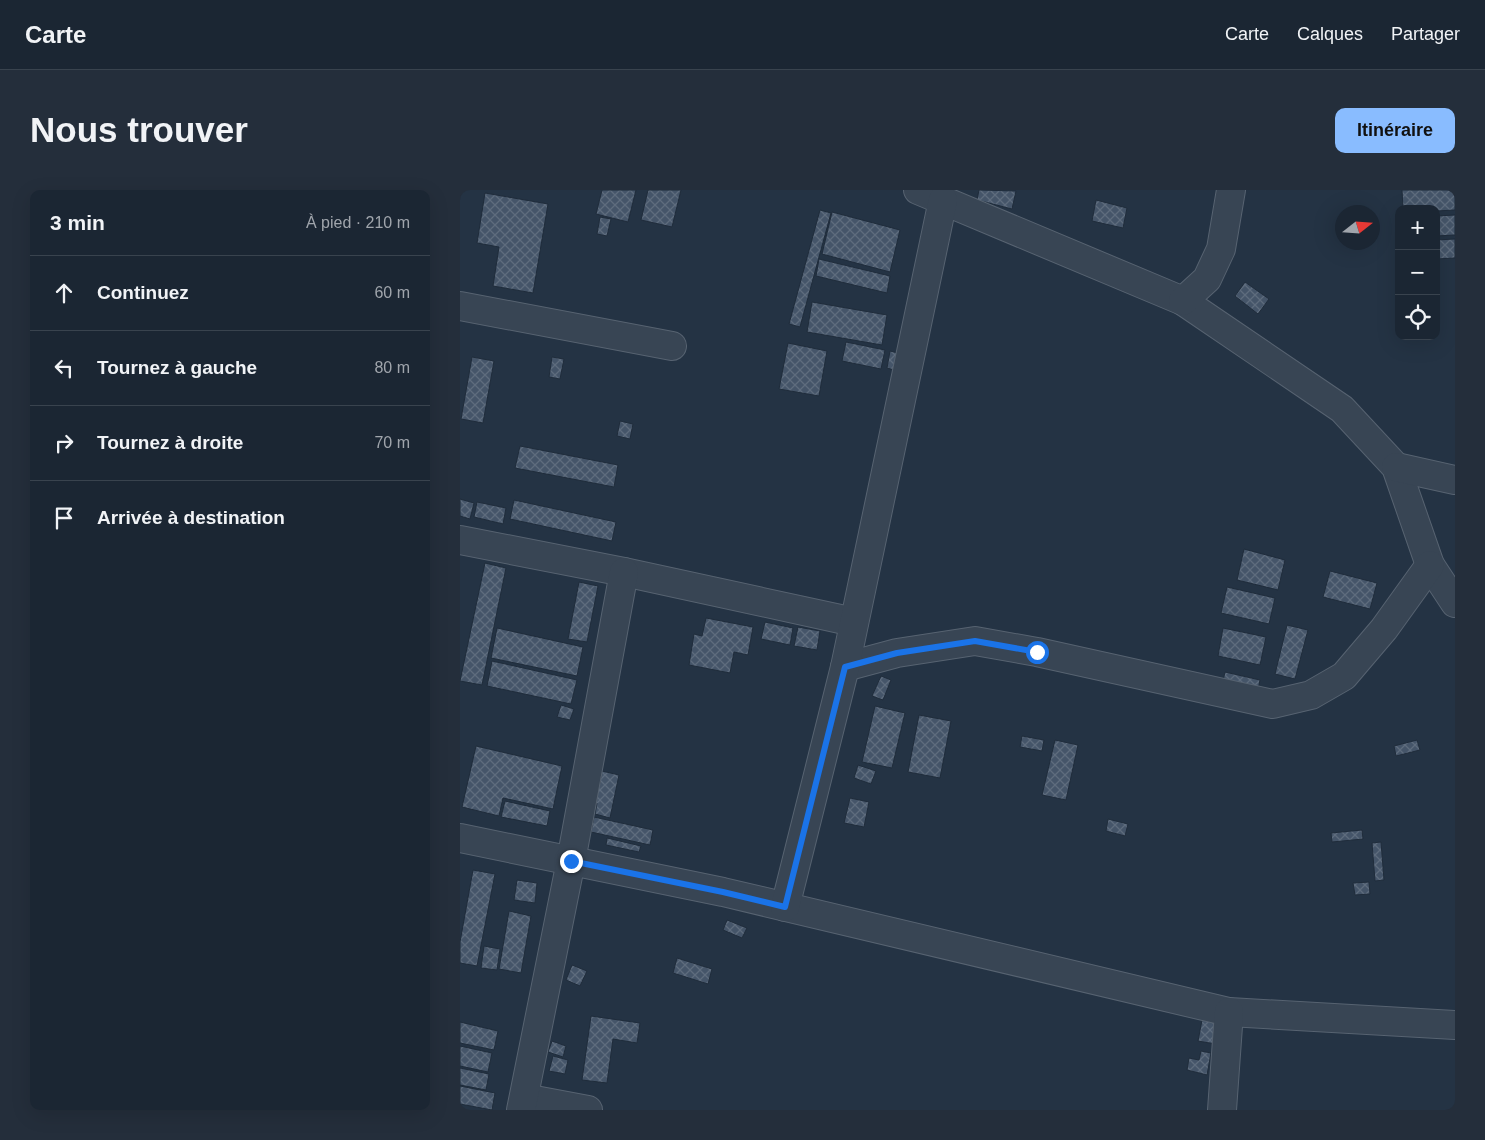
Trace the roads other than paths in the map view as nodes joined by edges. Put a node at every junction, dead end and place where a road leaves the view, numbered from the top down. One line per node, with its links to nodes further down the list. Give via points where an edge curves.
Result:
1 (918, 190): 3 (street)
2 (1231, 190): 4 (street, via 1221,248 1207,279)
3 (943, 200): 4 (street); 13 (street)
4 (1183, 301): 7 (street, via 1342,410)
5 (460, 306): 6 (street)
6 (672, 346)
7 (1396, 468): 8 (street); 10 (street)
8 (1455, 480)
9 (460, 540): 11 (street)
10 (1430, 565): 12 (street); 14 (street, via 1384,629 1344,676 1311,695 1273,704 975,641 897,653)
11 (624, 572): 13 (street); 16 (street)
12 (1455, 603)
13 (854, 622): 14 (street)
14 (845, 667): 17 (street)
15 (460, 838): 16 (street)
16 (571, 861): 17 (street); 20 (street)
17 (785, 907): 18 (street)
18 (1229, 1012): 19 (street); 22 (street)
19 (1455, 1025)
20 (522, 1104): 21 (street)
21 (588, 1110)
22 (1222, 1110)

